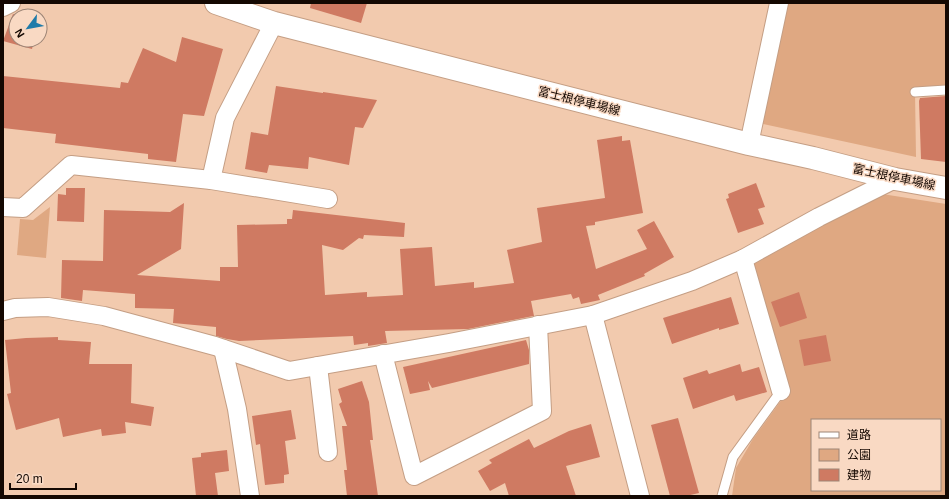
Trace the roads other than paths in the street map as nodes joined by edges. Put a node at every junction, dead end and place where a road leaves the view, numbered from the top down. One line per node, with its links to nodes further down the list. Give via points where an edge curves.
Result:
1 (11, 3): 4 (street)
2 (216, 3): 5 (main road, 富士根停車場線)
3 (779, 3): 9 (street)
4 (3, 7)
5 (245, 8): 6 (main road, 富士根停車場線)
6 (274, 23): 9 (main road, 富士根停車場線); 10 (street, via 225,118)
7 (946, 90): 8 (lane)
8 (915, 92)
9 (749, 144): 11 (main road, 富士根停車場線)
10 (211, 180): 13 (street); 14 (street, via 71,165 23,208)
11 (895, 180): 12 (main road, 富士根停車場線); 15 (street, via 819,217)
12 (946, 188)
13 (328, 199)
14 (3, 207)
15 (743, 259): 17 (street, via 692,281); 22 (street)
16 (3, 311): 19 (street, via 48,307 104,316)
17 (593, 315): 18 (street); 25 (street)
18 (538, 325): 20 (street); 20 (street, via 542,411 414,476)
19 (223, 348): 21 (street, via 290,371); 24 (street, via 237,409)
20 (383, 354): 21 (street)
21 (318, 366): 23 (street)
22 (781, 391): 26 (lane, via 732,457)
23 (328, 452)
24 (250, 496)
25 (640, 496)
26 (722, 496)

